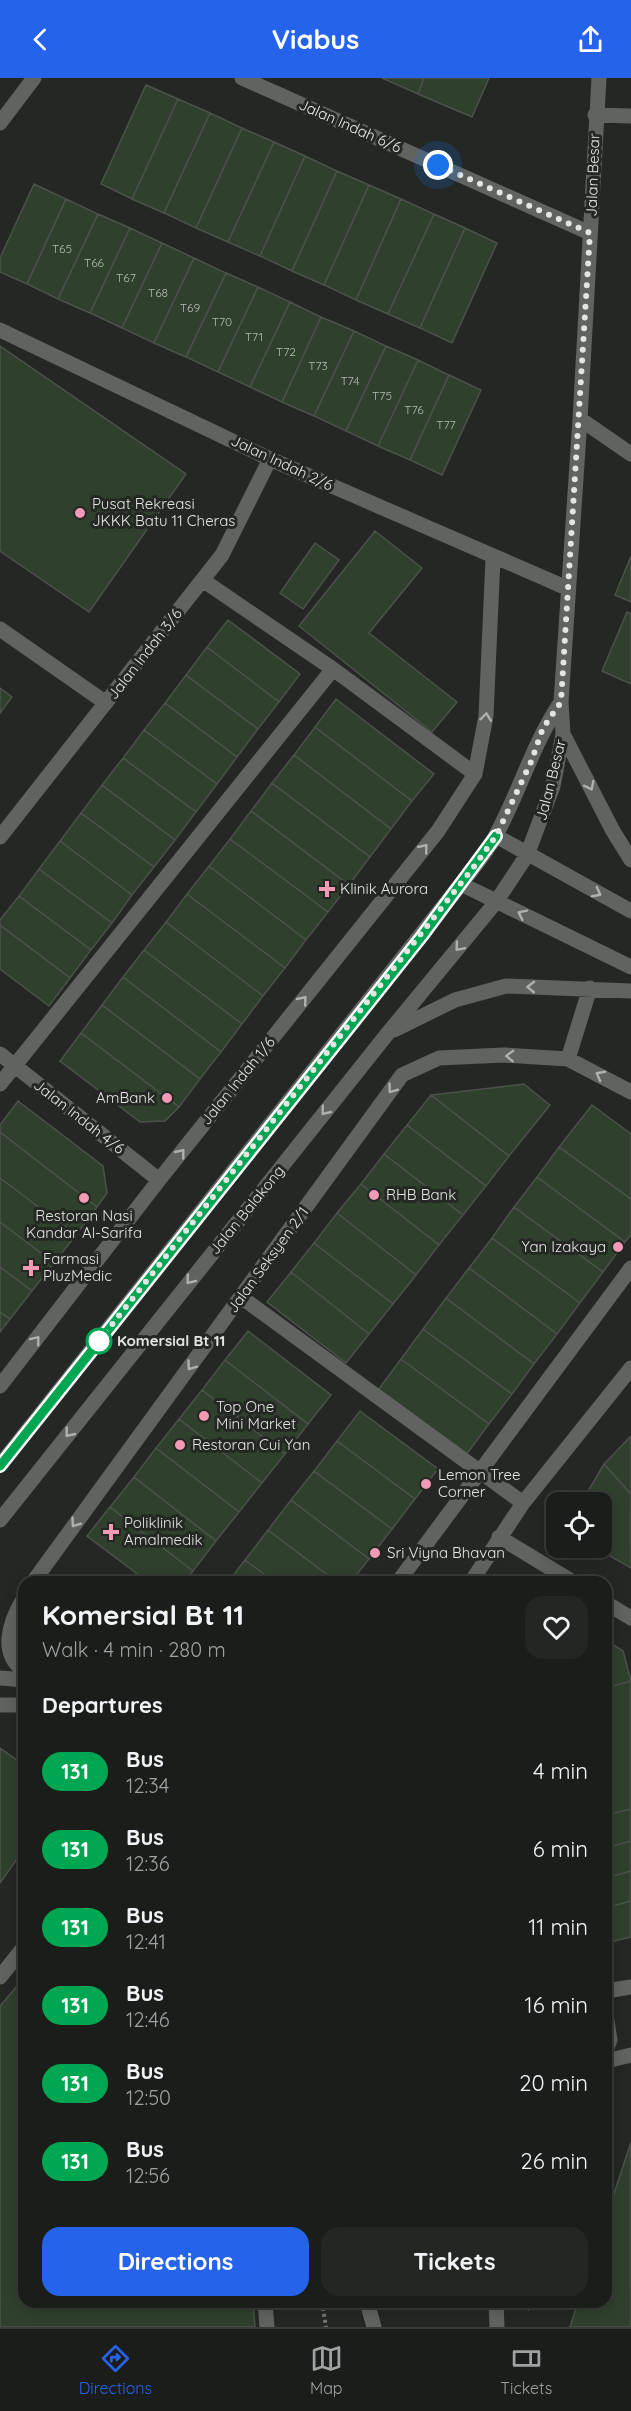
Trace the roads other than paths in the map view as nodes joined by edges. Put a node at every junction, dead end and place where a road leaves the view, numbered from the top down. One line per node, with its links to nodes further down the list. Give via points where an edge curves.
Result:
1 (34, 78): 6 (street)
2 (242, 78): 7 (street, Jalan Indah 6/6)
3 (599, 78): 4 (street, Jalan Besar)
4 (595, 115): 5 (street); 7 (street, Jalan Besar)
5 (631, 116)
6 (0, 123)
7 (590, 233): 9 (street, Jalan Besar)
8 (0, 330): 11 (street, Jalan Indah 2/6)
9 (580, 419): 10 (street); 14 (street, Jalan Besar)
10 (631, 454)
11 (270, 459): 12 (street, Jalan Indah 2/6); 13 (street, Jalan Indah 3/6, via 222,555)
12 (493, 558): 14 (street, Jalan Indah 2/6); 20 (street, one-way to 12, via 486,716)
13 (204, 580): 16 (street); 18 (street, Jalan Indah 3/6)
14 (567, 588): 17 (street, Jalan Besar)
15 (0, 629): 18 (street)
16 (333, 669): 20 (street); 34 (street)
17 (561, 702): 19 (street, Jalan Besar); 21 (street, Jalan Besar, via 543,728)
18 (106, 703): 22 (street, Jalan Indah 3/6)
19 (563, 734): 23 (street, Jalan Besar, via 552,786); 24 (street, one-way to 24)
20 (475, 774): 37 (street, Jalan Indah 1/6, one-way to 20, via 438,831)
21 (496, 836): 23 (street); 25 (street)
22 (0, 837)
23 (527, 855): 26 (street); 27 (street, one-way to 27)
24 (631, 860)
25 (461, 884): 26 (street); 42 (street)
26 (496, 902): 28 (street, one-way to 26); 31 (street, Jalan Balakong, one-way to 31)
27 (631, 911)
28 (631, 967)
29 (590, 988): 30 (street); 31 (street, one-way to 31, via 506,987 455,999); 33 (street)
30 (631, 992)
31 (388, 1033): 45 (street, Jalan Balakong, one-way to 45)
32 (0, 1054): 34 (street, Jalan Indah 4/6)
33 (568, 1059): 36 (street, one-way to 33); 39 (street, Jalan Seksyen 2/1, one-way to 39, via 504,1055 439,1058 402,1075)
34 (14, 1066): 35 (street); 37 (street, Jalan Indah 4/6)
35 (0, 1084)
36 (631, 1092)
37 (159, 1180): 41 (street, Jalan Indah 1/6, one-way to 37)
38 (631, 1268): 43 (street)
39 (241, 1297): 43 (street); 47 (street, Jalan Seksyen 2/1, one-way to 47)
40 (631, 1368): 44 (street)
41 (0, 1386)
42 (0, 1466)
43 (480, 1472): 44 (street); 48 (street)
44 (523, 1503): 46 (street)
45 (0, 1520)
46 (499, 1537): 49 (street); 50 (street)
47 (37, 1576)
48 (402, 1576)
49 (475, 1576)
50 (563, 1576)
51 (612, 1607): 53 (street)
52 (18, 1608): 54 (street, via 3,1632 1,1651 11,1666)
53 (631, 1618)
54 (18, 1669)
55 (0, 1678): 56 (street)
56 (18, 1680)
57 (0, 1704): 58 (street)
58 (18, 1705)
59 (18, 1954): 60 (street)
60 (0, 1977)
61 (631, 1987): 62 (street)
62 (612, 1990)
63 (631, 2055): 64 (street)
64 (612, 2060)
65 (265, 2308): 68 (street)
66 (369, 2308): 69 (street)
67 (496, 2308): 70 (street)
68 (267, 2327)
69 (374, 2327)
70 (496, 2327)

